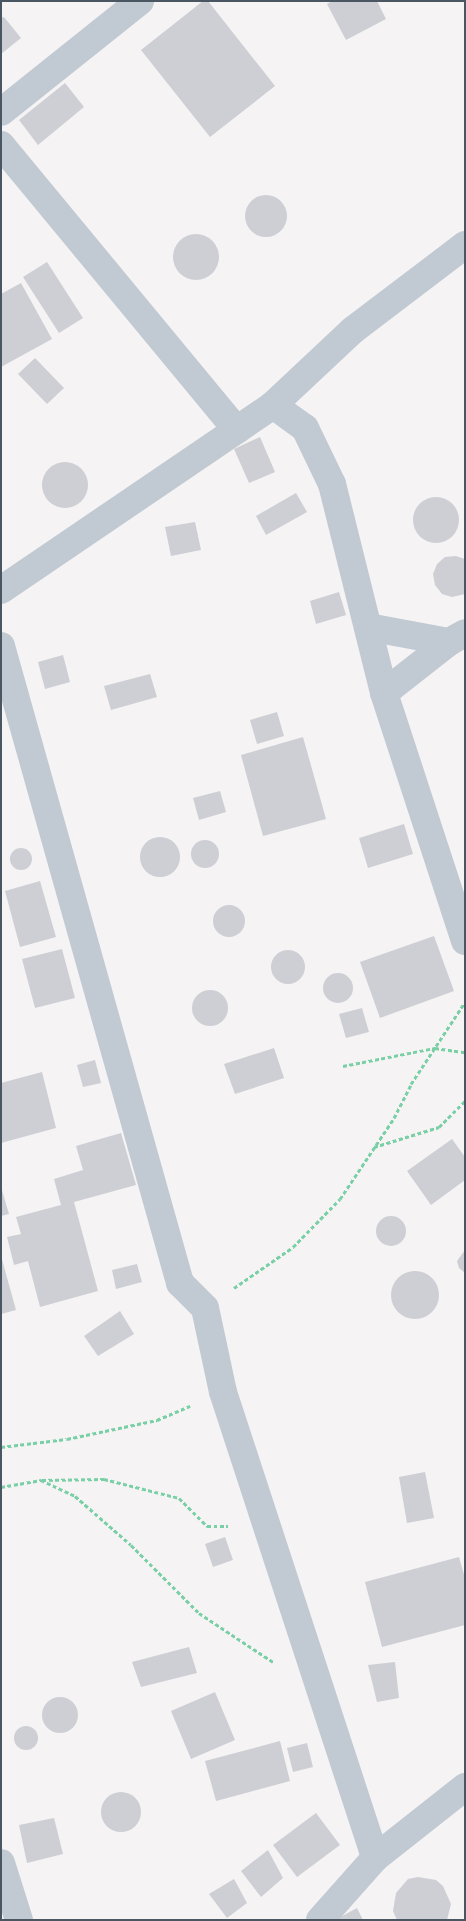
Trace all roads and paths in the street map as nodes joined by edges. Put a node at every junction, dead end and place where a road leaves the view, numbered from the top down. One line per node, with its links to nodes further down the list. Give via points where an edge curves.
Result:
1 (140, 1): 2 (street)
2 (1, 112)
3 (1, 145): 6 (street)
4 (465, 245): 5 (street, via 352,330)
5 (273, 405): 6 (street); 8 (street, via 306,428 332,484)
6 (238, 430): 7 (street)
7 (1, 590)
8 (368, 627): 9 (street); 11 (street)
9 (457, 638): 11 (street)
10 (1, 646): 19 (street, via 180,1283)
11 (384, 693): 12 (street)
12 (465, 941)
13 (465, 1002): 14 (path)
14 (435, 1048): 15 (path); 16 (path); 18 (path)
15 (465, 1052)
16 (343, 1066)
17 (465, 1101): 18 (path, via 439,1126)
18 (374, 1148): 19 (path, via 340,1199 293,1247)
19 (205, 1308): 24 (street, via 223,1392)
20 (157, 1420): 21 (path, via 67,1439)
21 (1, 1447)
22 (41, 1480): 23 (path); 24 (path, via 104,1479 179,1498 207,1526); 25 (path, via 75,1496 131,1545 199,1613)
23 (1, 1487)
24 (266, 1525): 25 (street)
25 (321, 1692): 27 (street)
26 (465, 1787): 27 (street)
27 (376, 1858): 30 (street)
28 (1, 1862): 29 (street)
29 (18, 1920)
30 (320, 1920)

